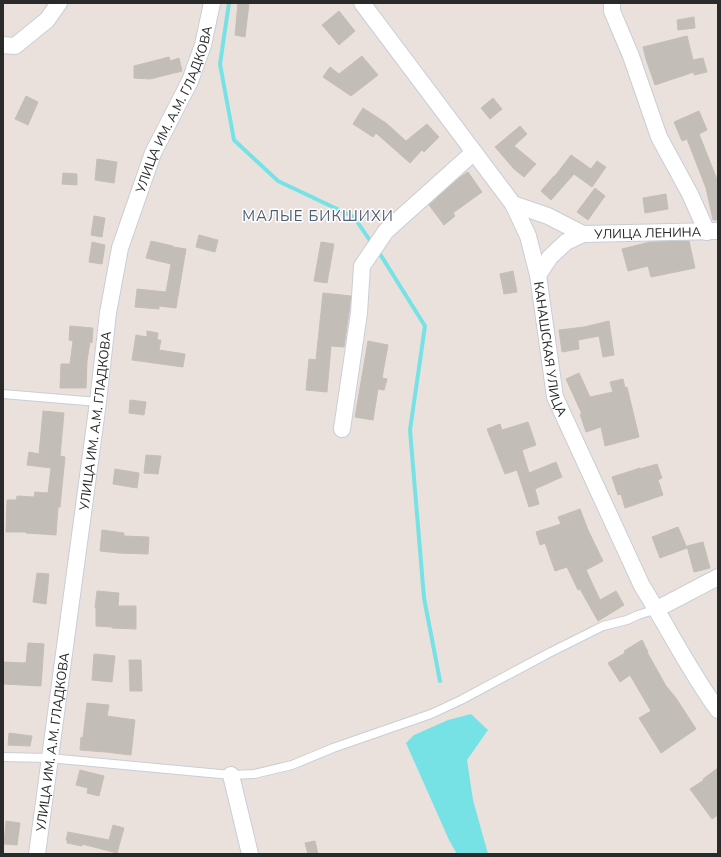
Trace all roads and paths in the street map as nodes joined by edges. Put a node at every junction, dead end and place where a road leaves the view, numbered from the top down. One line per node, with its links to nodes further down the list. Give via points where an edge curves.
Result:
1 (60, 3): 5 (street, via 47,20 15,46)
2 (212, 3): 12 (street, УЛИЦА ИМ. А.М. ГЛАДКОВА, via 203,45 190,81 153,153 120,248 108,313)
3 (362, 3): 6 (street, КАНАШСКАЯ УЛИЦА)
4 (612, 3): 8 (street, via 612,11 631,56 659,137)
5 (3, 45)
6 (474, 152): 7 (street, КАНАШСКАЯ УЛИЦА); 13 (street, via 386,232 362,266 359,313)
7 (513, 204): 9 (street, УЛИЦА ЛЕНИНА, via 548,216); 10 (street, КАНАШСКАЯ УЛИЦА, via 528,236)
8 (713, 231): 9 (street, УЛИЦА ЛЕНИНА)
9 (583, 234): 10 (street, via 566,242 550,257)
10 (538, 275): 15 (street, КАНАШСКАЯ УЛИЦА, via 555,397 642,586)
11 (3, 394): 12 (lane)
12 (98, 402): 18 (street, УЛИЦА ИМ. А.М. ГЛАДКОВА)
13 (342, 429)
14 (718, 577): 15 (street)
15 (657, 609): 16 (street, КАНАШСКАЯ УЛИЦА, via 705,693); 19 (lane, via 603,626 431,714 292,765 254,774)
16 (718, 710)
17 (3, 757): 18 (lane)
18 (49, 758): 19 (lane); 20 (street, УЛИЦА ИМ. А.М. ГЛАДКОВА)
19 (232, 775): 21 (street)
20 (37, 854)
21 (250, 854)

